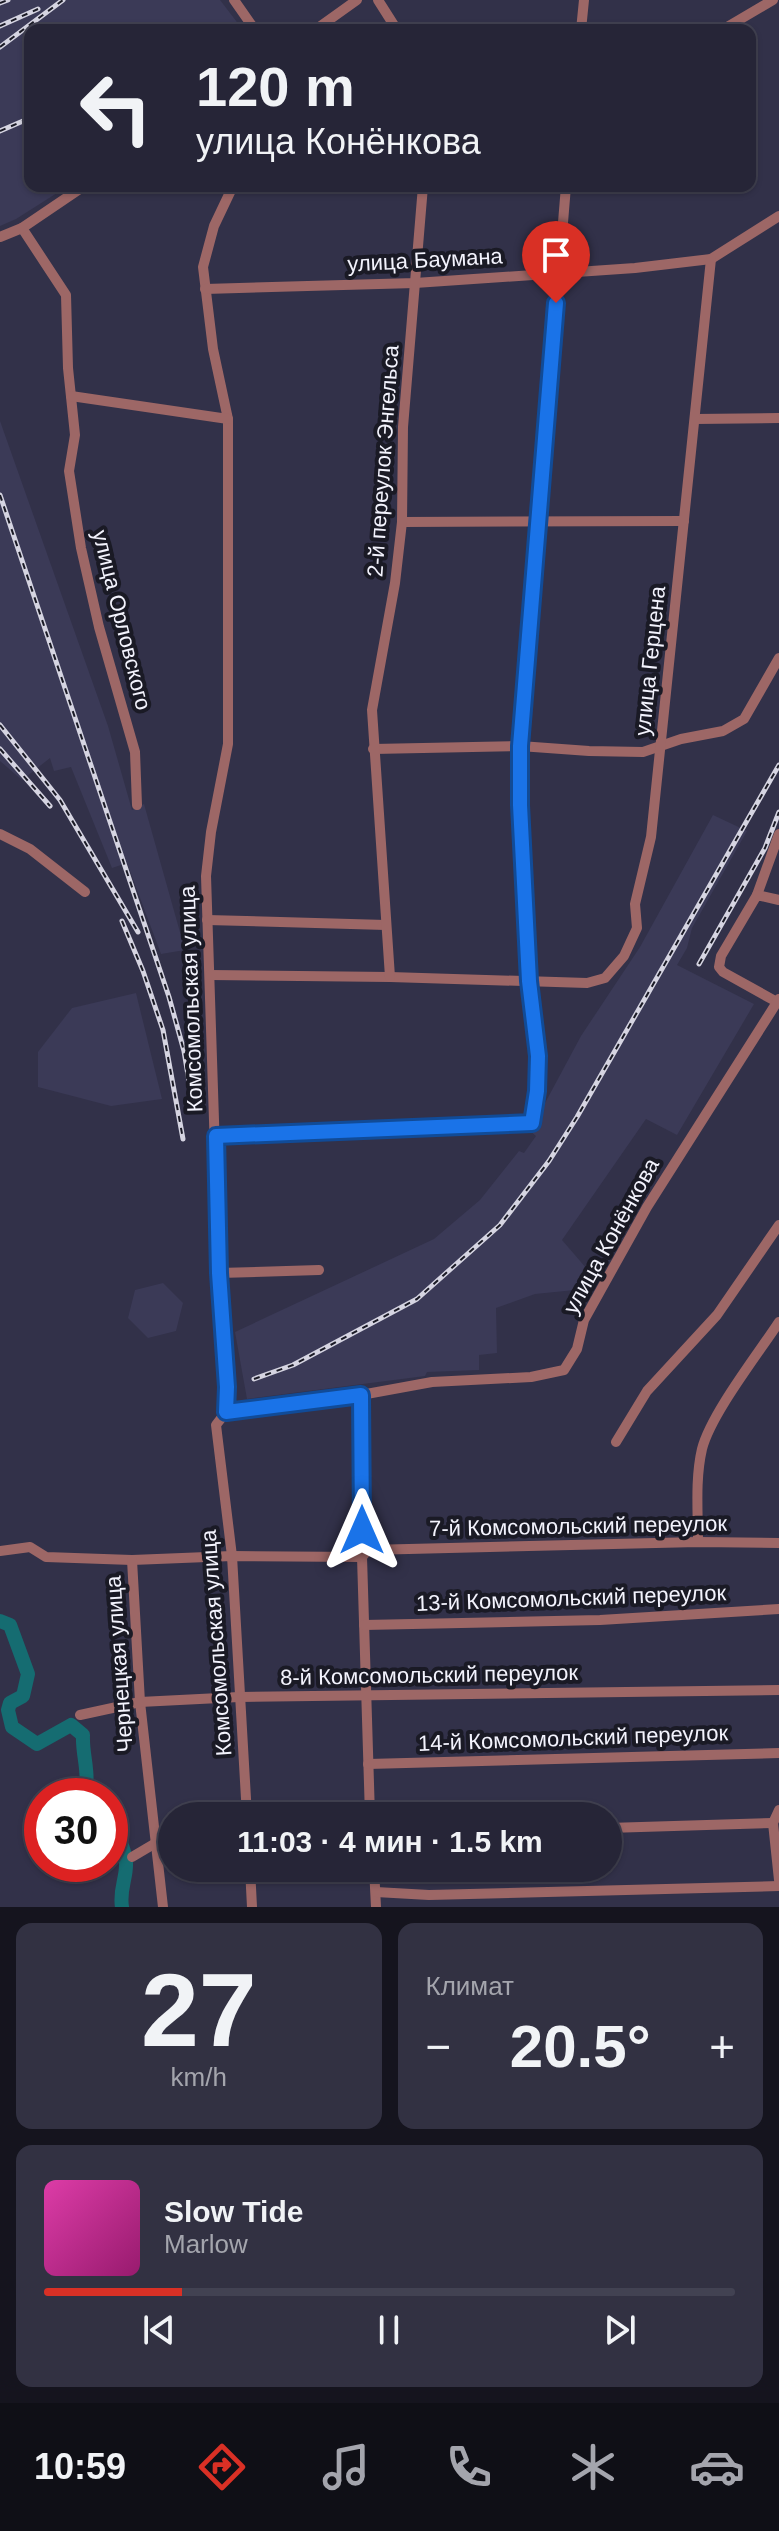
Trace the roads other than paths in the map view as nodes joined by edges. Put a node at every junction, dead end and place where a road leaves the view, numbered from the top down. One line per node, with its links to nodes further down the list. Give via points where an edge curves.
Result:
1 (234, 0): 6 (street)
2 (357, 0): 7 (street)
3 (378, 0): 8 (street)
4 (584, 0): 9 (street)
5 (773, 0): 10 (street)
6 (251, 24)
7 (323, 24)
8 (393, 24)
9 (582, 24)
10 (732, 24)
11 (75, 192): 16 (street)
12 (230, 192): 21 (street, Комсомольская улица, via 207,248)
13 (423, 192): 20 (street, 2-й переулок Энгельса)
14 (565, 192): 19 (street)
15 (779, 216): 18 (street, улица Баумана)
16 (22, 228): 17 (street); 22 (street, улица Орловского, via 66,295)
17 (0, 237)
18 (711, 259): 19 (street, улица Баумана); 25 (street, улица Герцена)
19 (558, 272): 20 (street, улица Баумана); 26 (street)
20 (415, 283): 21 (street, улица Баумана); 28 (street, 2-й переулок Энгельса, via 403,427)
21 (205, 289): 24 (street, Комсомольская улица)
22 (71, 396): 24 (street); 33 (street, улица Орловского, via 75,435 69,471 81,548 135,752)
23 (779, 418): 25 (street)
24 (228, 419): 39 (street, Комсомольская улица, via 228,744 211,832)
25 (695, 419): 27 (street, улица Герцена)
26 (537, 519): 27 (street); 28 (street); 31 (street)
27 (684, 521): 30 (street, улица Герцена)
28 (402, 522): 32 (street, 2-й переулок Энгельса, via 372,710)
29 (779, 658): 30 (street, via 744,719 723,731)
30 (661, 744): 31 (street, via 628,753); 43 (street, улица Герцена, via 651,837 635,904 637,928 624,956 605,978 587,983)
31 (520, 746): 32 (street); 43 (street)
32 (373, 749): 40 (street, 2-й переулок Энгельса)
33 (137, 805)
34 (0, 834): 36 (street, via 30,849)
35 (779, 834): 37 (street)
36 (85, 892)
37 (757, 895): 38 (street); 44 (street, via 719,967)
38 (779, 900)
39 (207, 920): 40 (street); 41 (street, Комсомольская улица)
40 (386, 925): 42 (street, 2-й переулок Энгельса)
41 (210, 975): 42 (street, улица Герцена); 45 (street, Комсомольская улица)
42 (390, 977): 43 (street, улица Герцена)
43 (529, 981): 45 (street, via 538,1056 532,1123)
44 (778, 1001): 50 (street, улица Конёнкова, via 653,1197 584,1320 577,1349 564,1370 432,1382)
45 (216, 1136): 48 (street, Комсомольская улица)
46 (779, 1225): 52 (street, via 717,1315 647,1391)
47 (319, 1270): 48 (street)
48 (219, 1273): 51 (street, Комсомольская улица)
49 (779, 1322): 53 (street, via 709,1429 699,1472)
50 (361, 1395): 51 (street, улица Конёнкова); 57 (street)
51 (226, 1412): 56 (street, Комсомольская улица, via 216,1425)
52 (616, 1442)
53 (698, 1542): 54 (street, 7-й Комсомольский переулок); 57 (street, 7-й Комсомольский переулок, via 368,1550)
54 (779, 1543)
55 (0, 1551): 58 (street, 7-й Комсомольский переулок, via 30,1547 46,1557)
56 (232, 1556): 57 (street, 7-й Комсомольский переулок); 58 (street, 7-й Комсомольский переулок); 63 (street, Комсомольская улица)
57 (362, 1557): 60 (street)
58 (132, 1560): 64 (street, Чернецкая улица)
59 (779, 1609): 60 (street, 13-й Комсомольский переулок, via 600,1620)
60 (364, 1625): 62 (street)
61 (779, 1690): 62 (street, 8-й Комсомольский переулок)
62 (366, 1696): 63 (street, 8-й Комсомольский переулок); 67 (street)
63 (239, 1697): 64 (street, 8-й Комсомольский переулок); 68 (street, Комсомольская улица)
64 (140, 1702): 65 (street, 8-й Комсомольский переулок); 73 (street, Чернецкая улица)
65 (80, 1715)
66 (779, 1753): 67 (street, 14-й Комсомольский переулок)
67 (368, 1764): 69 (street)
68 (246, 1802)
69 (369, 1802)
70 (779, 1810): 71 (street)
71 (773, 1823): 72 (street); 76 (street)
72 (622, 1828)
73 (154, 1844): 74 (street); 75 (street); 81 (street, Чернецкая улица)
74 (158, 1844)
75 (132, 1857)
76 (779, 1880)
77 (251, 1882): 82 (street)
78 (375, 1882): 80 (street)
79 (779, 1886): 80 (street)
80 (376, 1892): 83 (street)
81 (163, 1907)
82 (252, 1907)
83 (376, 1907)

